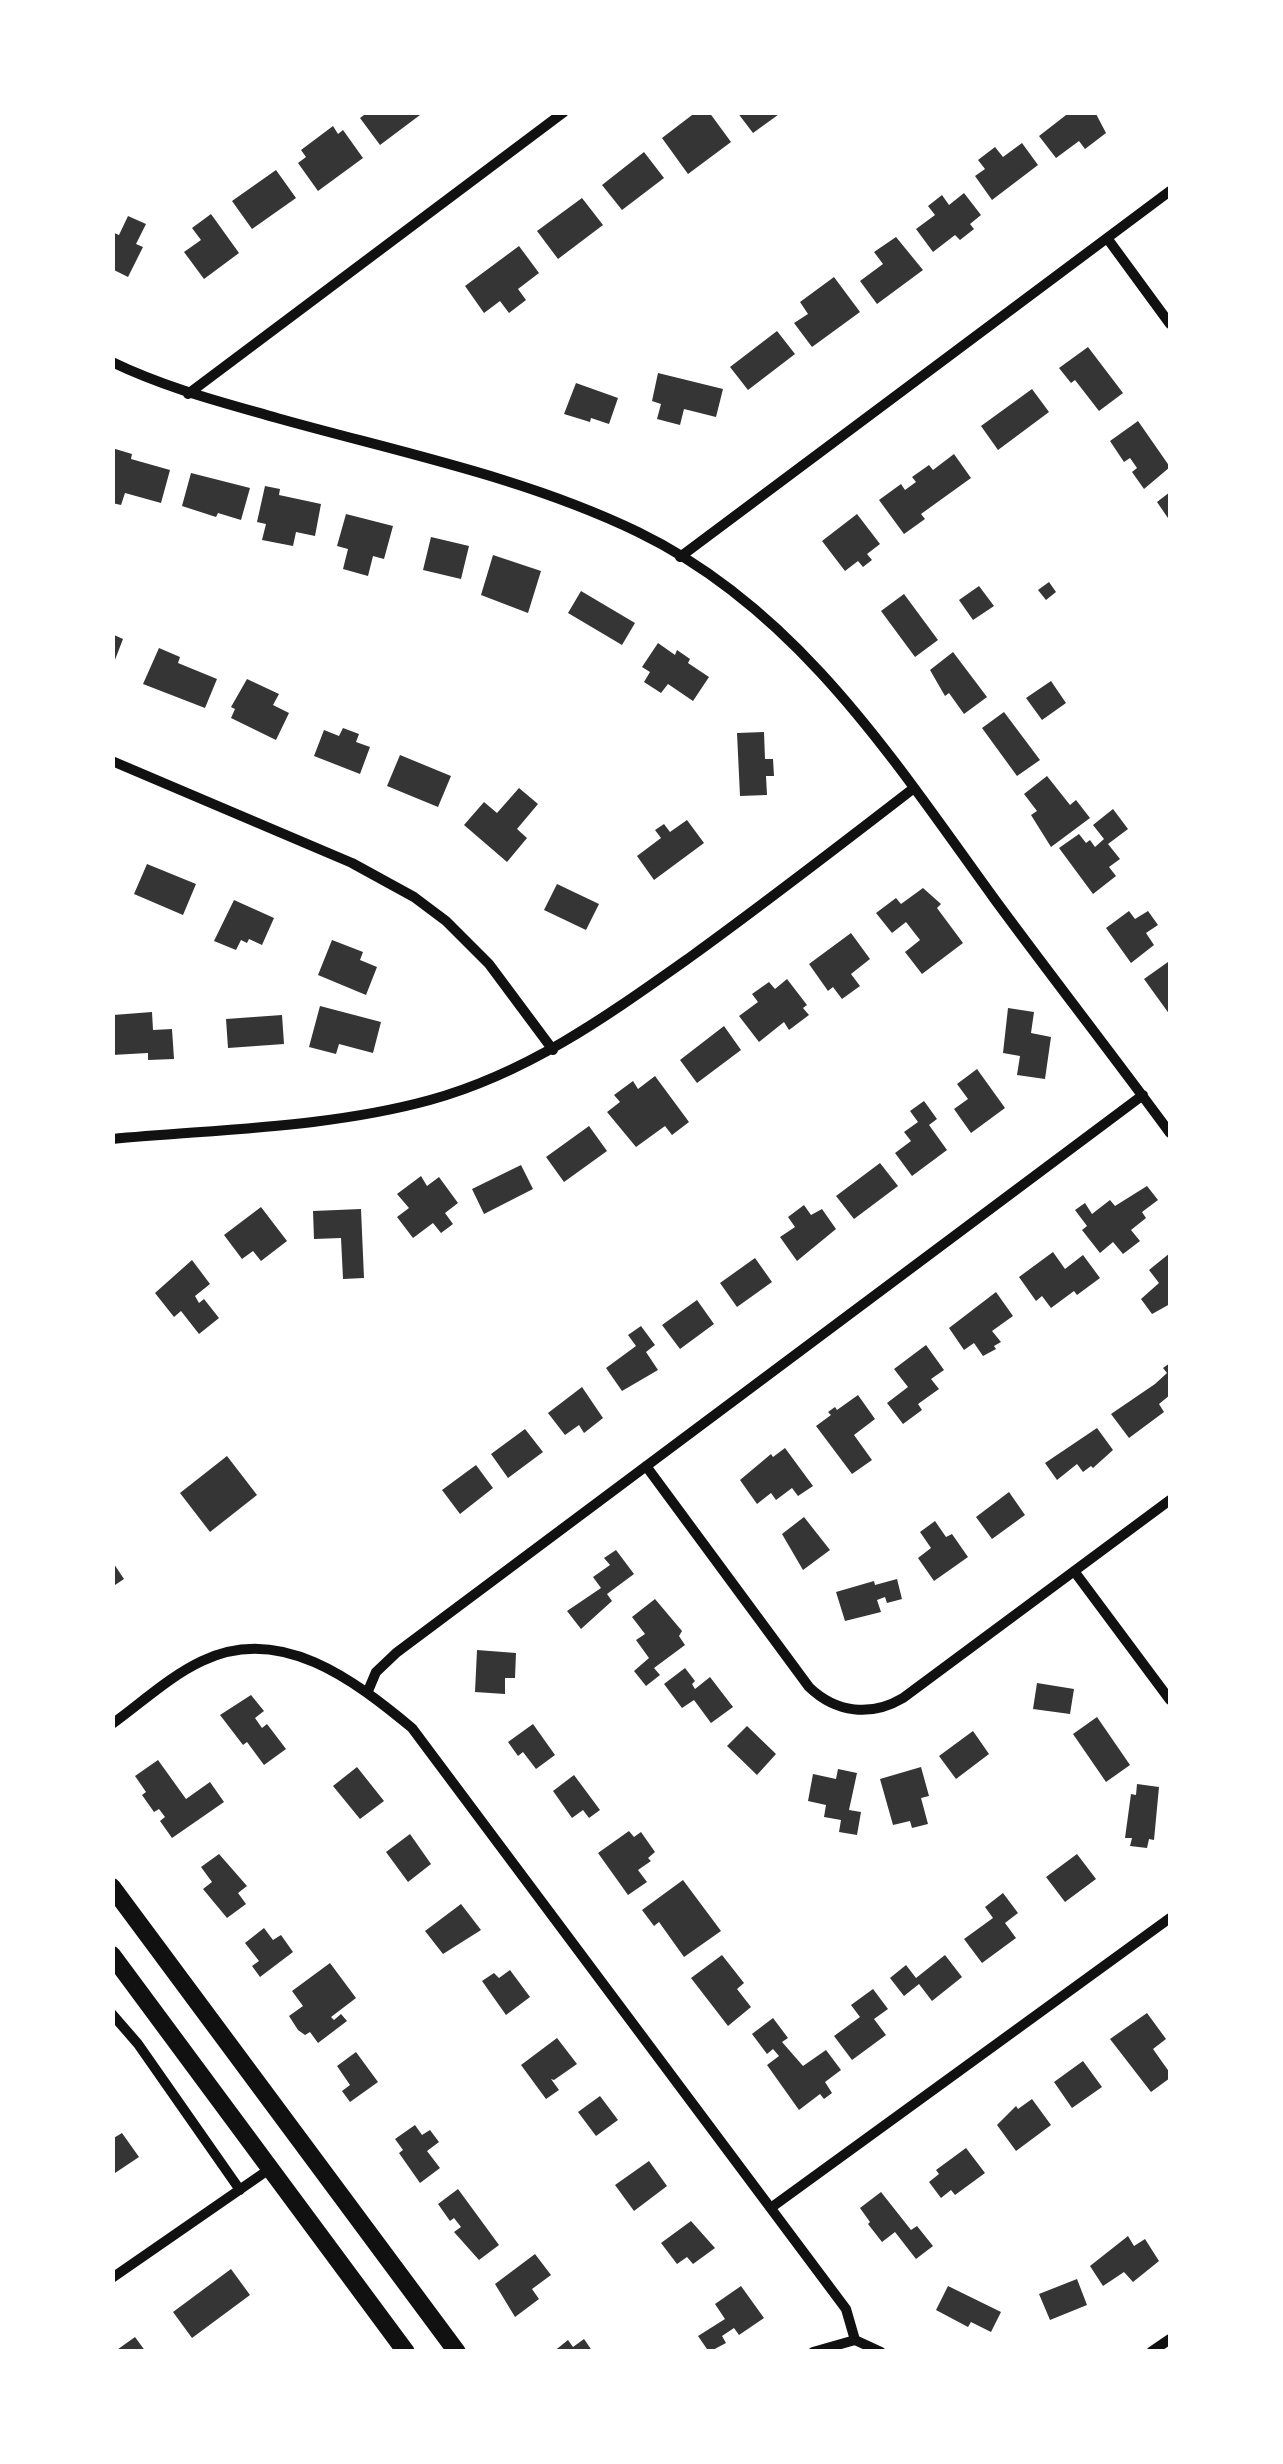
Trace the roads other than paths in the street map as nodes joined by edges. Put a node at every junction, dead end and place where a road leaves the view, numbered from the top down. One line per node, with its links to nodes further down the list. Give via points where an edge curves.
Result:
1 (564, 112): 6 (street)
2 (1170, 191): 3 (street)
3 (1107, 238): 4 (street); 7 (street)
4 (1170, 324)
5 (112, 362): 6 (street)
6 (188, 394): 7 (street, via 522,486)
7 (680, 556): 9 (street, via 803,652)
8 (112, 762): 10 (street, via 352,863 414,897 461,934)
9 (914, 788): 10 (street, via 778,894); 11 (street)
10 (554, 1050): 13 (street, via 456,1092 370,1113)
11 (1142, 1095): 12 (street); 14 (street)
12 (1170, 1133)
13 (112, 1139)
14 (646, 1466): 16 (street, via 809,1687 840,1707 870,1710 904,1698); 17 (street, via 388,1659)
15 (1170, 1500): 16 (street)
16 (1074, 1571): 18 (street)
17 (368, 1692): 19 (street, via 292,1654 236,1650 190,1667); 26 (street, via 412,1728)
18 (1170, 1700)
19 (112, 1724)
20 (113, 1888): 31 (main road)
21 (1170, 1918): 26 (street)
22 (112, 1954): 24 (main road)
23 (112, 2014): 25 (street)
24 (271, 2168): 25 (street); 30 (main road)
25 (240, 2190): 27 (street)
26 (772, 2207): 29 (street, via 846,2309)
27 (112, 2278)
28 (1170, 2339): 34 (street)
29 (855, 2340): 32 (street); 33 (street)
30 (406, 2352)
31 (456, 2352)
32 (813, 2352)
33 (881, 2352)
34 (1151, 2352)

